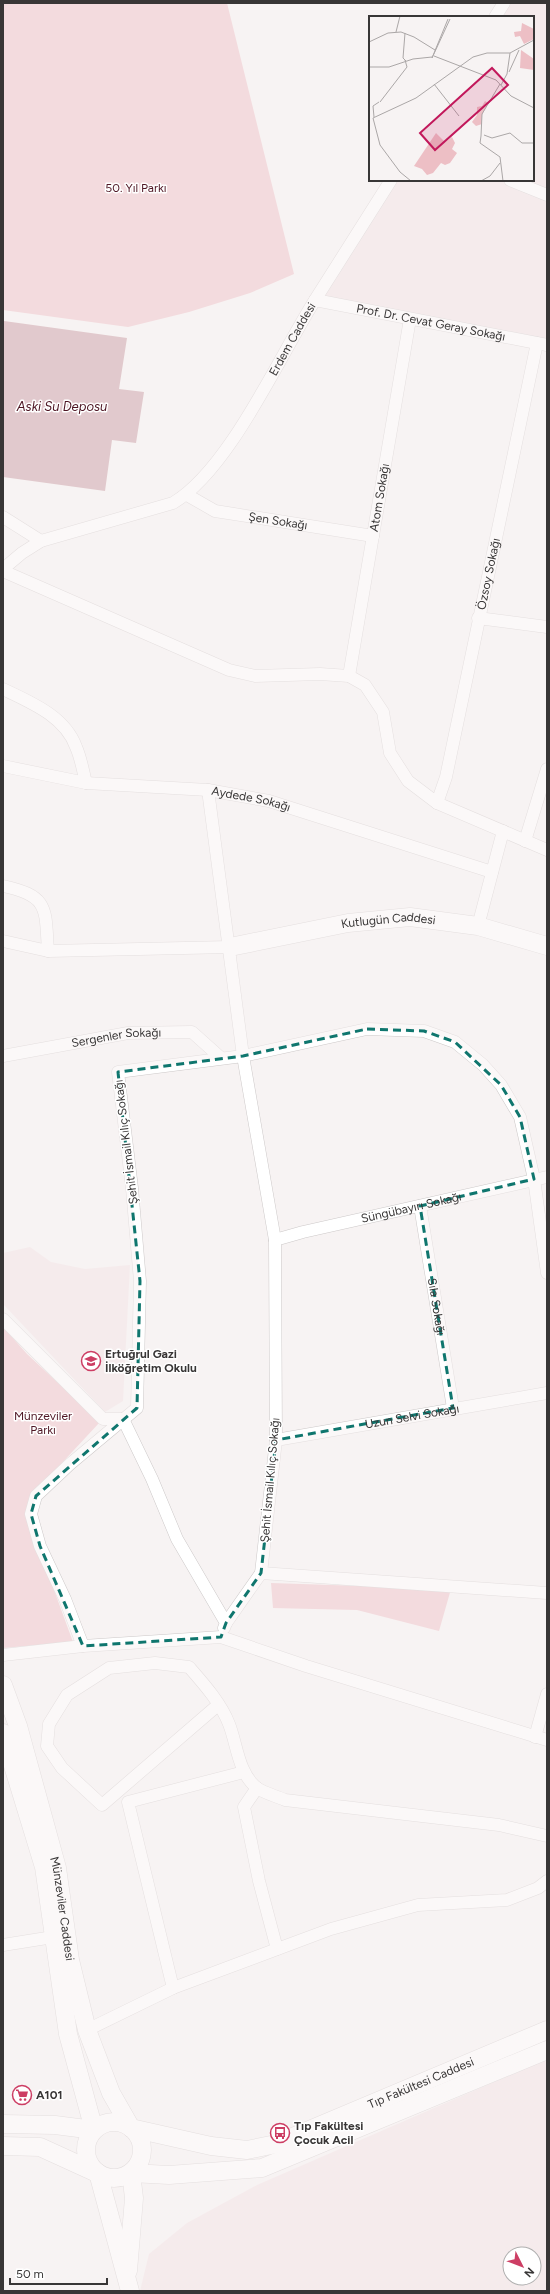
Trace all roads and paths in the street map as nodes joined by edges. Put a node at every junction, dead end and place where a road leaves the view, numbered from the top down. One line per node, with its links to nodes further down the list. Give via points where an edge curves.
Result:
1 (504, 3): 2 (street)
2 (496, 16)
3 (390, 181): 6 (street, Erdem Caddesi)
4 (512, 181): 5 (street)
5 (547, 195)
6 (315, 300): 7 (street, Prof. Dr. Cevat Geray Sokağı); 9 (street, Erdem Caddesi, via 227,447)
7 (410, 319): 8 (street, Prof. Dr. Cevat Geray Sokağı); 11 (street, Atom Sokağı)
8 (542, 344): 14 (street, Özsoy Sokağı)
9 (187, 495): 11 (street, Şen Sokağı, via 215,511); 12 (street, via 167,505)
10 (3, 517): 12 (street)
11 (373, 536): 16 (street, Atom Sokağı)
12 (41, 541): 13 (street)
13 (3, 570): 16 (street, via 229,670 255,676)
14 (478, 618): 15 (street); 22 (street, Özsoy Sokağı, via 446,777)
15 (547, 627)
16 (349, 676): 22 (street, via 365,685 383,712 390,753 408,781)
17 (3, 689): 20 (street, via 37,706 70,734)
18 (3, 766): 20 (street, Aydede Sokağı)
19 (547, 769): 24 (street)
20 (86, 783): 21 (street, Aydede Sokağı)
21 (208, 790): 26 (street, Aydede Sokağı, via 269,801); 31 (street)
22 (437, 803): 23 (street)
23 (503, 831): 24 (street); 26 (street)
24 (525, 841): 25 (street)
25 (547, 850)
26 (492, 872): 28 (street)
27 (3, 886): 32 (street, via 30,894 41,902 45,912)
28 (478, 926): 30 (main road, Kutlugün Caddesi); 31 (main road, Kutlugün Caddesi, via 410,917 348,923)
29 (3, 941): 32 (street)
30 (547, 946)
31 (230, 947): 32 (street); 34 (street)
32 (48, 951)
33 (3, 1056): 35 (street, Sergenler Sokağı, via 128,1033 192,1032)
34 (243, 1056): 35 (street, Şehit İsmail Kılıç Sokağı); 37 (street, via 367,1029 424,1031 455,1042 483,1065 501,1085 520,1117); 39 (street, Şehit İsmail Kılıç Sokağı)
35 (221, 1058): 44 (street, Şehit İsmail Kılıç Sokağı, via 118,1072 140,1281 137,1408)
36 (547, 1177): 37 (street, Süngübayırı Sokağı)
37 (534, 1179): 38 (street, Süngübayırı Sokağı); 40 (street)
38 (420, 1206): 39 (street, Süngübayırı Sokağı); 43 (street, Sıla Sokağı)
39 (275, 1240): 45 (street, Şehit İsmail Kılıç Sokağı)
40 (547, 1274)
41 (3, 1319): 44 (street, via 103,1419)
42 (547, 1393): 43 (street, Uzun Selvi Sokağı)
43 (453, 1408): 45 (street, Uzun Selvi Sokağı)
44 (123, 1419): 48 (street, via 177,1539); 50 (street, Şehit İsmail Kılıç Sokağı, via 36,1496 31,1514 40,1546 65,1599)
45 (276, 1440): 46 (street, Şehit İsmail Kılıç Sokağı)
46 (261, 1573): 47 (street); 48 (street, Şehit İsmail Kılıç Sokağı)
47 (547, 1593)
48 (226, 1623): 49 (street, Şehit İsmail Kılıç Sokağı)
49 (221, 1637): 50 (street); 56 (street)
50 (83, 1646): 51 (street)
51 (3, 1655)
52 (3, 1685): 66 (main road, Münzeviler Caddesi, via 18,1726 57,1868 70,1960)
53 (547, 1694): 56 (street)
54 (218, 1705): 54 (street, via 102,1805 62,1768 47,1746 49,1724 67,1695 109,1668 155,1663 189,1666); 58 (street, via 229,1723)
55 (3, 1733): 62 (main road, Münzeviler Caddesi, via 44,1867)
56 (535, 1737): 57 (street)
57 (547, 1740)
58 (244, 1772): 59 (street); 65 (street, via 128,1802)
59 (257, 1788): 60 (street, via 284,1800 499,1824); 64 (street, via 244,1807 259,1881)
60 (547, 1836)
61 (547, 1881): 64 (street, via 538,1888 507,1900 418,1905 331,1929)
62 (53, 1937): 63 (street); 68 (main road, Münzeviler Caddesi)
63 (3, 1945)
64 (277, 1949): 65 (street)
65 (173, 1988): 66 (street)
66 (87, 2030): 68 (main road); 71 (main road, Münzeviler Caddesi, via 111,2093)
67 (547, 2030): 71 (main road, Tıp Fakültesi Caddesi, via 276,2144 247,2150 211,2146)
68 (68, 2034): 72 (main road, Münzeviler Caddesi)
69 (547, 2050): 75 (main road, Tıp Fakültesi Caddesi, via 262,2168 169,2175)
70 (3, 2124): 72 (main road)
71 (132, 2128): 72 (main road, via 111,2122); 75 (main road, via 141,2142 142,2150 139,2163)
72 (94, 2130): 74 (main road, via 87,2141 86,2153 90,2164)
73 (3, 2146): 74 (main road, via 40,2147)
74 (98, 2173): 75 (main road, via 117,2178); 76 (main road)
75 (131, 2173): 76 (main road, via 134,2198)
76 (128, 2287)

